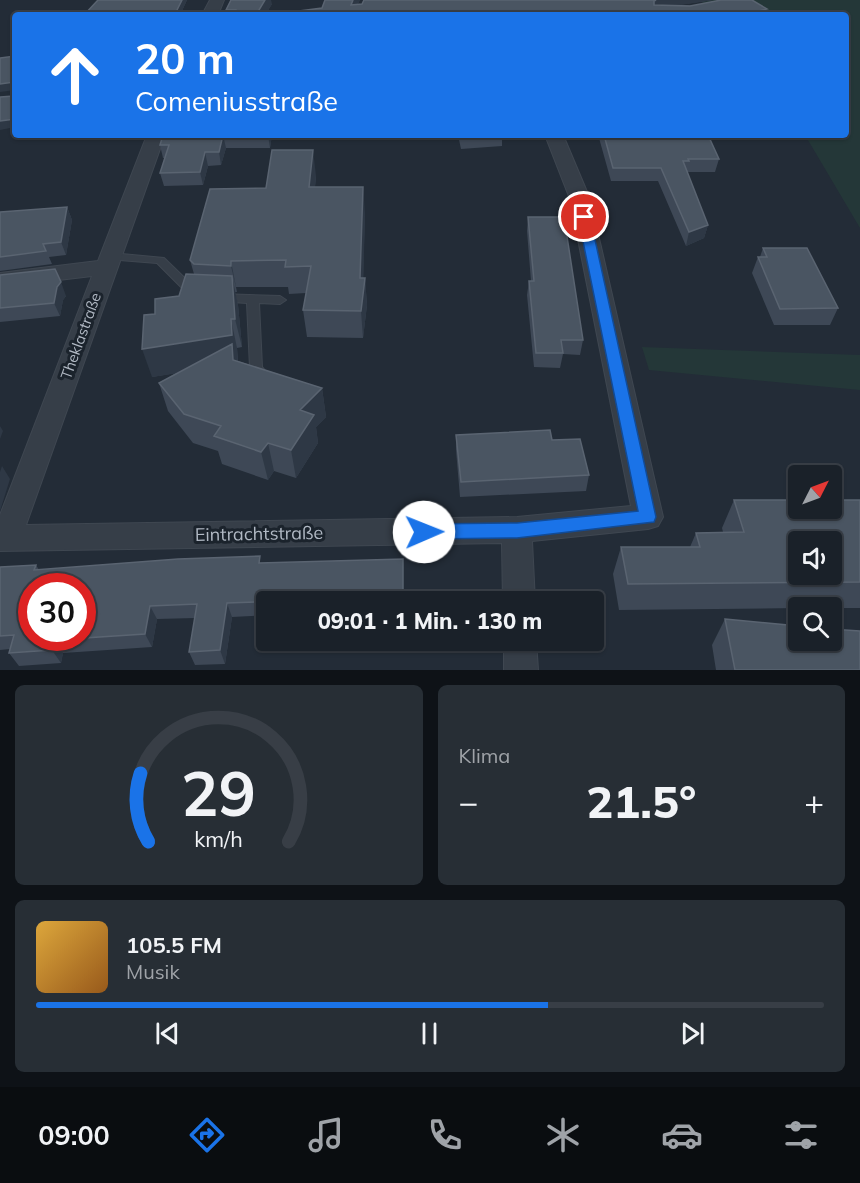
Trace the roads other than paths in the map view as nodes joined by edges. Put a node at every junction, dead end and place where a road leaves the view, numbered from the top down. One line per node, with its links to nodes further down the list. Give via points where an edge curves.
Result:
1 (155, 138): 3 (street, Theklastraße)
2 (555, 138): 8 (street, Eintrachtstraße, via 580,199 648,517)
3 (109, 262): 4 (street); 5 (lane, via 160,260 197,297); 9 (street, Theklastraße)
4 (0, 280)
5 (252, 299): 6 (lane); 7 (lane, via 256,368)
6 (280, 300)
7 (266, 379)
8 (517, 530): 9 (street, Eintrachtstraße); 10 (street)
9 (3, 538)
10 (519, 591)
11 (520, 651): 12 (street)
12 (520, 670)

